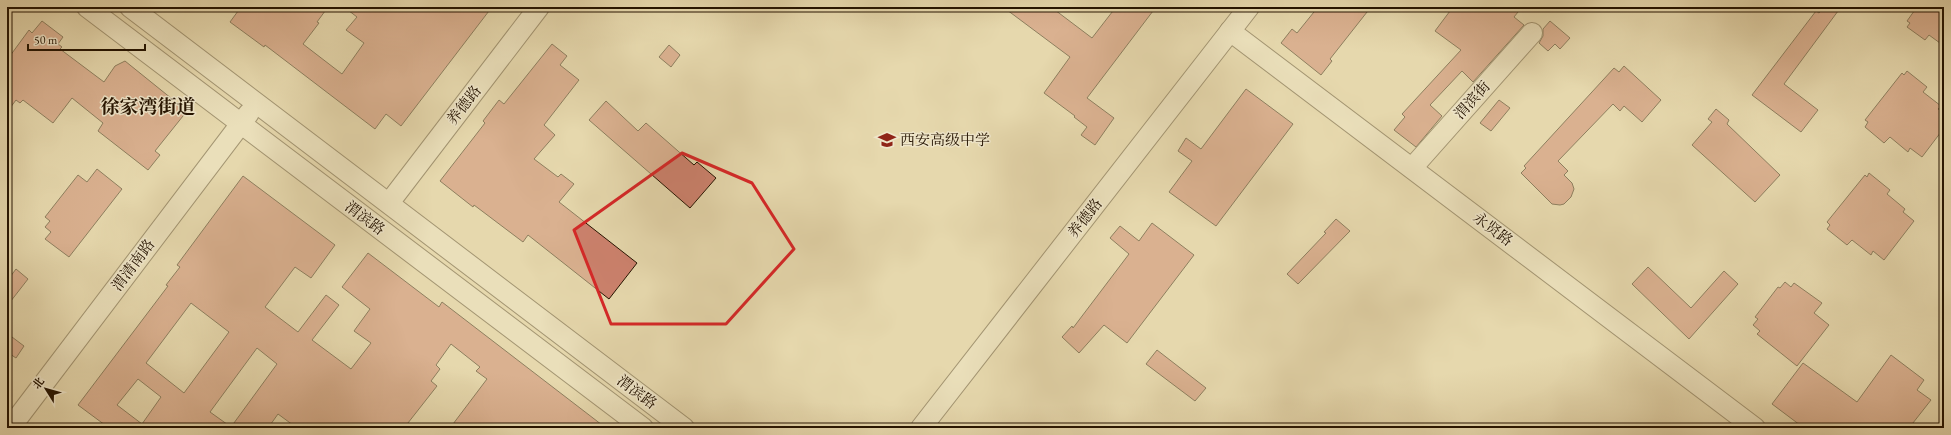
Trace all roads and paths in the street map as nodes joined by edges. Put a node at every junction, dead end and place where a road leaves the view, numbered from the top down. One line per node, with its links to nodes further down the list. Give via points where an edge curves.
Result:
1 (87, 7): 8 (street, 渭滨路)
2 (130, 7): 7 (street, 渭滨路)
3 (539, 7): 10 (street, 养德路)
4 (1249, 7): 5 (street, 养德路)
5 (1230, 31): 9 (street, 永贤路); 14 (street, 养德路)
6 (1532, 32): 9 (street, 渭滨街)
7 (257, 103): 8 (street, 渭清南路); 10 (street, 渭滨路)
8 (241, 124): 11 (street, 渭清南路); 12 (street, 渭滨路)
9 (1412, 168): 15 (street, 永贤路)
10 (389, 203): 13 (street, 渭滨路)
11 (10, 428)
12 (643, 428)
13 (684, 428)
14 (921, 428)
15 (1756, 428)

